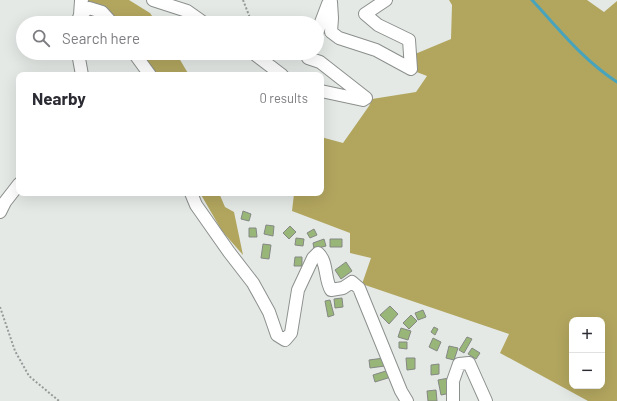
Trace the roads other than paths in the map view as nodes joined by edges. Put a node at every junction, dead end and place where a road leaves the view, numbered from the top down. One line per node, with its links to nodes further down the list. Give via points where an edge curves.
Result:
1 (82, 0): 4 (street)
2 (153, 0): 7 (street, via 187,11)
3 (386, 0): 8 (street, via 366,14 378,25 409,40 411,69 376,50 339,38 331,32 331,2)
4 (79, 16)
5 (81, 16): 6 (street, via 89,8 102,12)
6 (106, 16)
7 (194, 16)
8 (323, 16)
9 (79, 60): 13 (street)
10 (139, 60): 14 (street)
11 (262, 60): 15 (street)
12 (314, 60): 16 (street, via 366,98 363,100)
13 (81, 72)
14 (148, 72)
15 (278, 72)
16 (324, 92)
17 (16, 188): 19 (street)
18 (192, 196): 20 (street, via 200,211 253,283 269,312 277,335 285,340 291,332 298,290 313,258 318,253 322,257 331,290 343,288 352,282 360,288)
19 (0, 212)
20 (407, 401)
21 (453, 401): 22 (street, via 452,381 459,364 469,363)
22 (486, 401)

